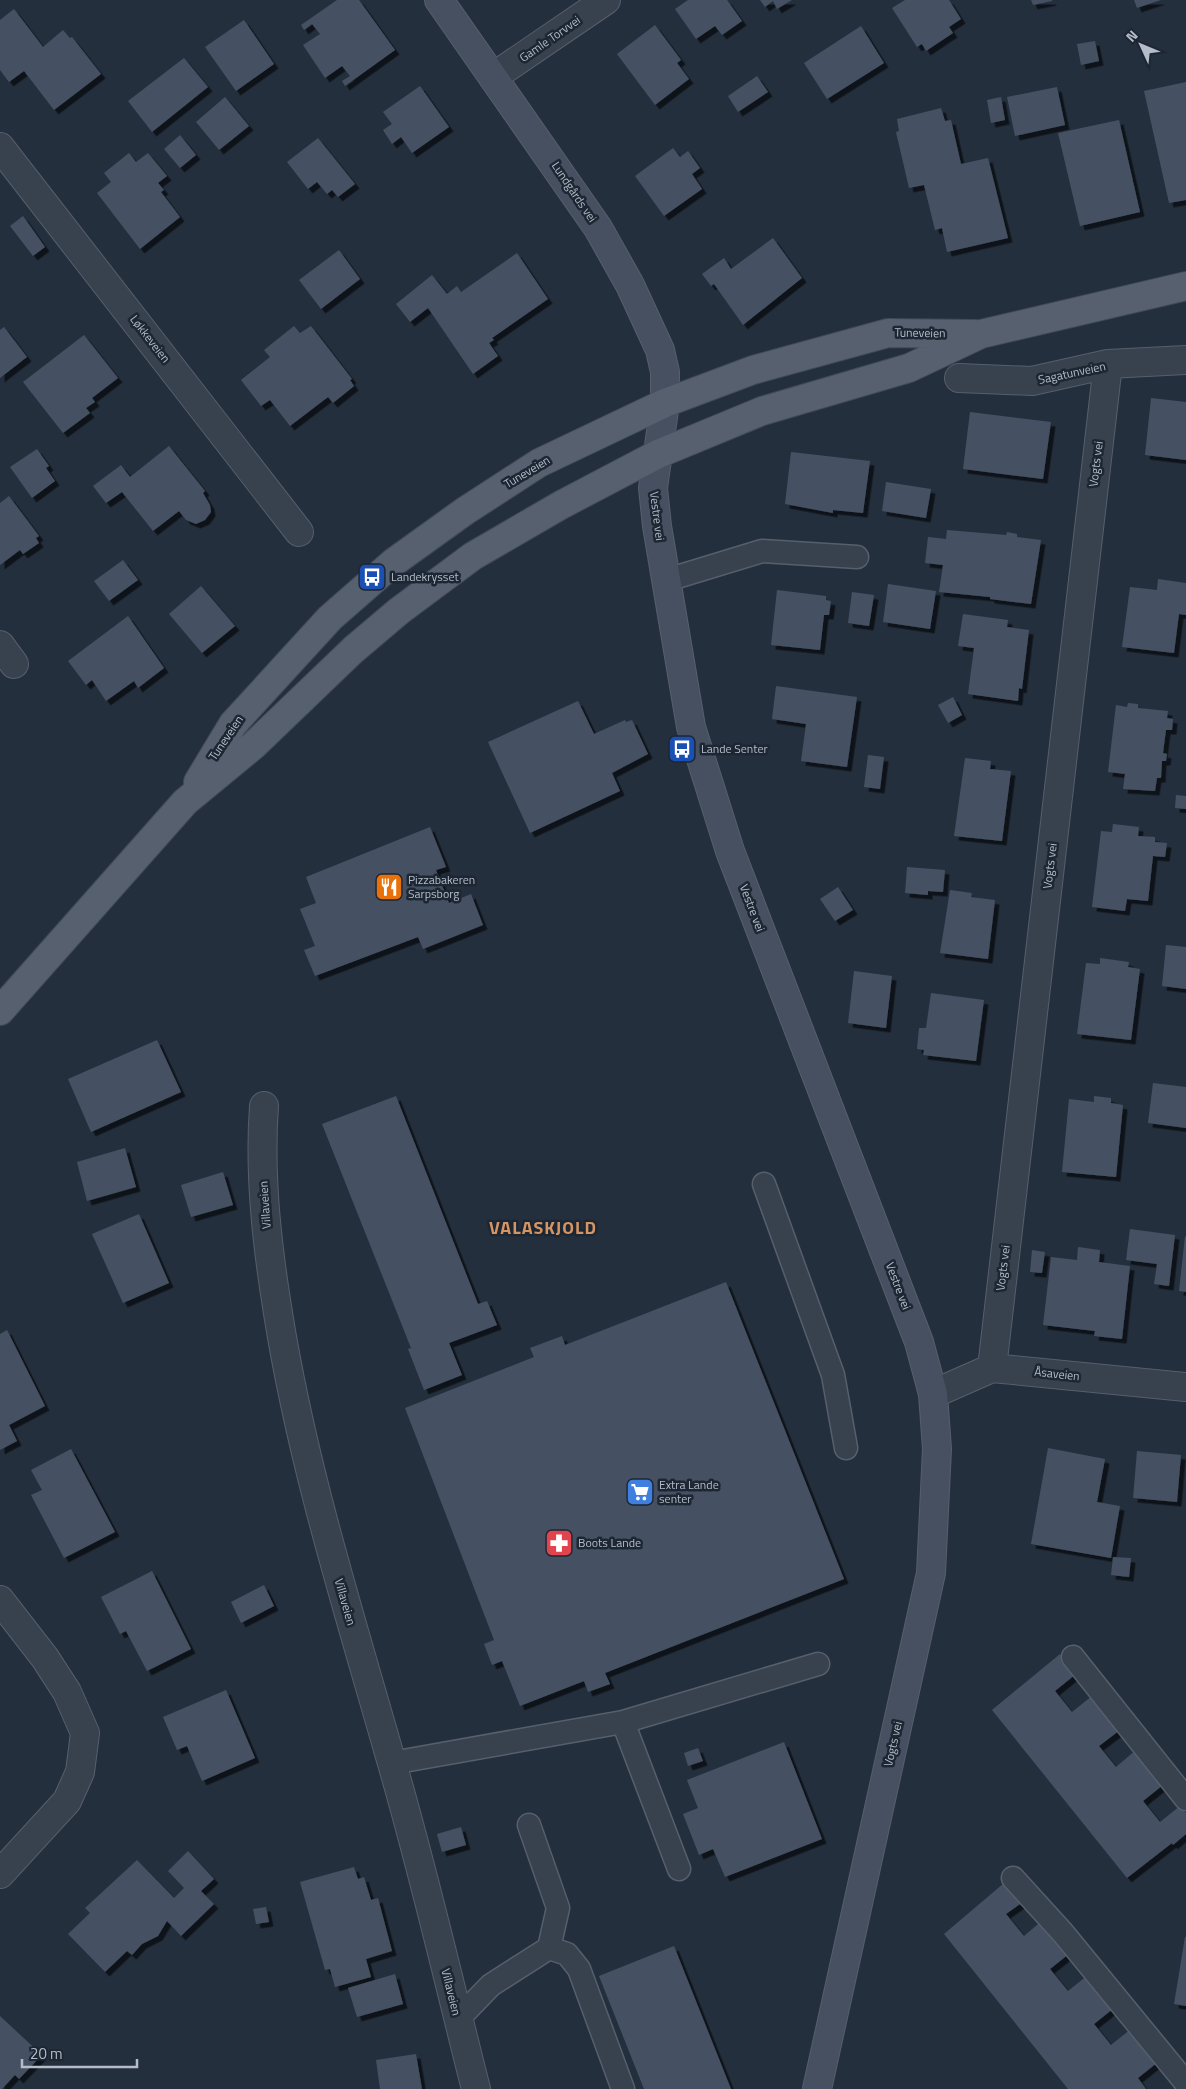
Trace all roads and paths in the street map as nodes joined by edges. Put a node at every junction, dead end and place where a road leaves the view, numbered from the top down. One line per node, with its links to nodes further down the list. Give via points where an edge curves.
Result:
1 (439, 0): 3 (street, Lundgårds vei)
2 (606, 0): 3 (street, Gamle Torvvei)
3 (493, 77): 10 (street, Lundgårds vei, via 598,228 630,285 660,350 665,372)
4 (0, 147): 12 (street, Løkkeveien)
5 (1186, 286): 6 (main road, Tuneveien)
6 (981, 334): 10 (main road, Tuneveien, via 888,333 754,370); 11 (main road, Tuneveien, via 909,368 762,411)
7 (1186, 360): 8 (street, Sagatunveien)
8 (1108, 364): 9 (street, Sagatunveien, via 1032,381); 19 (street, Vogts vei)
9 (959, 378)
10 (665, 403): 11 (street, Vestre vei); 15 (main road, Tuneveien, via 539,463 394,562 330,618 240,717)
11 (658, 454): 14 (street, Vestre vei, via 653,488); 15 (main road, Tuneveien, via 561,505 466,562 398,611 352,650 254,745)
12 (299, 532)
13 (857, 557): 14 (lane, via 762,552)
14 (667, 580): 21 (street, Vestre vei, via 691,727 730,851 919,1342)
15 (185, 802): 16 (main road, Tuneveien)
16 (0, 1011)
17 (264, 1106): 27 (street, Villaveien, via 261,1144 268,1254 289,1382 332,1560)
18 (764, 1184): 22 (lane, via 833,1375)
19 (992, 1368): 20 (street, Åsaveien); 21 (street, Åsaveien)
20 (1186, 1386)
21 (933, 1394): 38 (street, Vogts vei, via 937,1449 931,1573)
22 (846, 1448)
23 (0, 1600): 31 (street, via 67,1692 85,1733 80,1772 67,1801)
24 (1073, 1657): 28 (lane)
25 (818, 1664): 26 (lane)
26 (623, 1722): 27 (lane); 30 (lane)
27 (392, 1764): 34 (street, Villaveien)
28 (1186, 1799)
29 (529, 1825): 33 (lane, via 558,1908)
30 (679, 1869)
31 (0, 1874)
32 (1013, 1878): 35 (lane)
33 (549, 1948): 34 (lane, via 491,1985); 37 (lane, via 567,1954 579,1969)
34 (458, 2019): 36 (street, Villaveien)
35 (1186, 2083)
36 (476, 2089)
37 (623, 2089)
38 (817, 2089)

